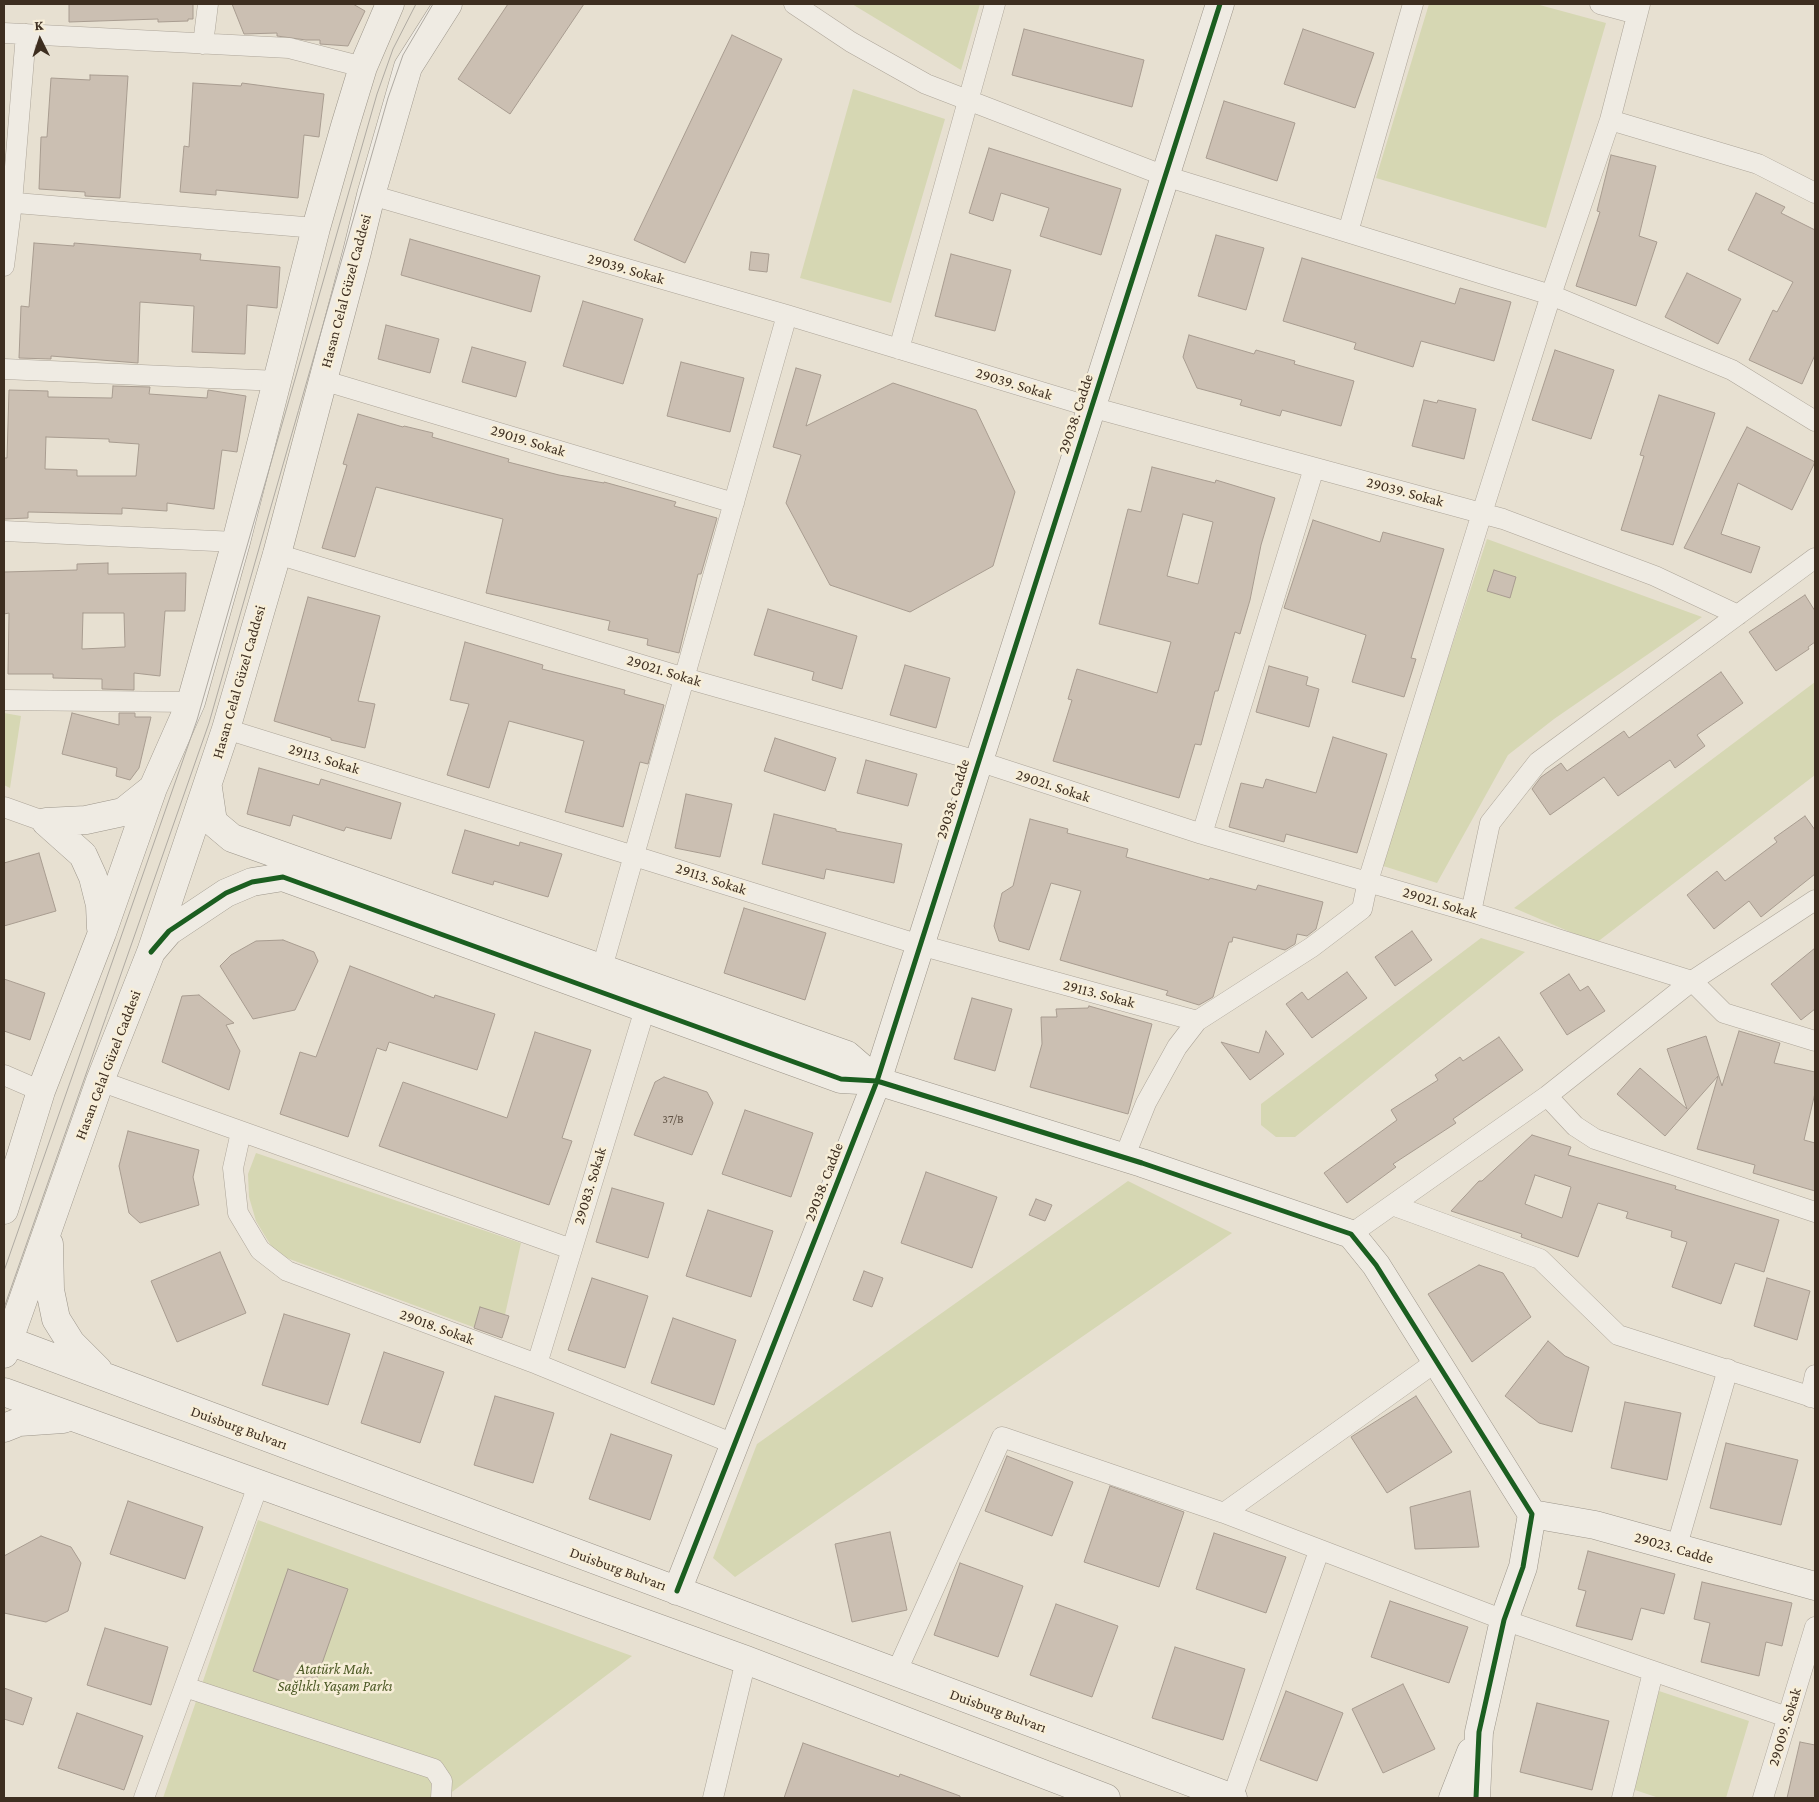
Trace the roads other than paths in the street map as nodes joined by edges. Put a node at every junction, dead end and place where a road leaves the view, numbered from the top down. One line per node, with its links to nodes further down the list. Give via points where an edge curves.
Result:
1 (208, 4): 12 (street)
2 (390, 4): 13 (main road)
3 (448, 4): 18 (main road, Hasan Celal Güzel Caddesi, via 408,67)
4 (794, 4): 14 (street, via 851,42 926,84)
5 (995, 4): 14 (street)
6 (1220, 4): 16 (main road, 29038. Cadde)
7 (1413, 4): 21 (street)
8 (1600, 4): 9 (street)
9 (1638, 9): 15 (street)
10 (4, 33): 11 (street)
11 (26, 34): 12 (street); 19 (street)
12 (203, 44): 13 (street, via 289,48)
13 (363, 67): 20 (main road)
14 (969, 100): 16 (street); 25 (street)
15 (1610, 120): 17 (street, via 1758,164); 23 (street)
16 (1165, 176): 21 (street); 29 (main road, 29038. Cadde)
17 (1815, 193)
18 (370, 195): 24 (street, 29039. Sokak); 27 (main road, Hasan Celal Güzel Caddesi, via 358,252)
19 (8, 202): 20 (street); 22 (street)
20 (316, 228): 28 (main road)
21 (1348, 232): 23 (street)
22 (4, 266)
23 (1551, 295): 30 (street, via 1732,370); 33 (street)
24 (787, 315): 25 (street, 29039. Sokak); 32 (street)
25 (899, 349): 29 (street, 29039. Sokak)
26 (4, 369): 28 (street)
27 (322, 380): 32 (street, 29019. Sokak); 36 (main road, Hasan Celal Güzel Caddesi)
28 (279, 381): 35 (main road)
29 (1091, 408): 31 (street, 29039. Sokak); 43 (main road, 29038. Cadde)
30 (1815, 421)
31 (1314, 468): 33 (street, 29039. Sokak); 48 (street)
32 (734, 503): 39 (street)
33 (1482, 513): 38 (street, 29039. Sokak, via 1655,576); 50 (street)
34 (4, 531): 35 (street)
35 (236, 542): 41 (main road)
36 (277, 554): 39 (street, 29021. Sokak); 42 (main road, Hasan Celal Güzel Caddesi)
37 (1815, 558): 38 (street)
38 (1738, 615): 52 (street, via 1538,762 1490,823)
39 (685, 678): 43 (street, 29021. Sokak); 49 (street)
40 (4, 700): 41 (street)
41 (191, 702): 45 (main road)
42 (226, 729): 44 (main road, Hasan Celal Güzel Caddesi); 49 (street, 29113. Sokak)
43 (978, 761): 48 (street, 29021. Sokak); 54 (main road, 29038. Cadde)
44 (208, 786): 55 (main road, Hasan Celal Güzel Caddesi); 56 (main road, via 213,822 232,838)
45 (153, 788): 47 (main road, via 123,812 86,820); 53 (main road)
46 (4, 807): 47 (street)
47 (46, 822): 53 (main road, via 84,856 100,905)
48 (1202, 834): 50 (street, 29021. Sokak)
49 (635, 855): 54 (street, 29113. Sokak); 56 (street)
50 (1368, 881): 52 (street, 29021. Sokak); 59 (street, via 1362,909)
51 (1815, 900): 57 (street)
52 (1472, 912): 57 (street, 29021. Sokak)
53 (102, 933): 64 (main road)
54 (920, 945): 59 (street, 29113. Sokak); 63 (main road, 29038. Cadde)
55 (151, 952): 58 (main road, via 169,932 226,893 252,882 283,877); 62 (main road, Hasan Celal Güzel Caddesi)
56 (602, 968): 63 (main road, via 847,1055)
57 (1692, 981): 60 (street, 29021. Sokak, via 1724,1013); 65 (street)
58 (645, 1009): 63 (main road, via 841,1079); 73 (street, 29083. Sokak)
59 (1198, 1021): 67 (street, via 1176,1046 1146,1103)
60 (1815, 1041)
61 (4, 1075): 64 (street)
62 (100, 1081): 66 (street); 71 (main road, Hasan Celal Güzel Caddesi)
63 (877, 1081): 67 (main road); 84 (main road, 29038. Cadde)
64 (41, 1091): 69 (main road)
65 (1547, 1096): 68 (street); 70 (street, via 1576,1126 1595,1139)
66 (241, 1132): 73 (street); 76 (street, 29018. Sokak, via 233,1168 238,1213 260,1250 287,1271)
67 (1124, 1158): 72 (main road)
68 (1392, 1205): 72 (street); 77 (street, via 1540,1260 1618,1334)
69 (4, 1210)
70 (1815, 1212)
71 (48, 1228): 74 (main road, Hasan Celal Güzel Caddesi); 79 (main road, via 50,1290 56,1319 71,1343)
72 (1351, 1234): 75 (main road, via 1376,1265)
73 (571, 1249): 76 (street, 29083. Sokak)
74 (5, 1344): 79 (main road, Duisburg Bulvarı)
75 (1438, 1361): 86 (street); 87 (main road)
76 (537, 1364): 84 (street, 29018. Sokak)
77 (1728, 1369): 81 (street); 88 (street)
78 (1815, 1375): 81 (street)
79 (109, 1379): 91 (main road, Duisburg Bulvarı)
80 (4, 1392): 82 (main road)
81 (1812, 1398)
82 (73, 1419): 83 (main road, via 19,1422); 85 (main road)
83 (4, 1428)
84 (734, 1444): 91 (main road, 29038. Cadde)
85 (259, 1483): 94 (main road); 97 (street)
86 (1224, 1513): 89 (street); 96 (street, via 1002,1437)
87 (1532, 1514): 88 (main road, 29023. Cadde, via 1595,1525); 92 (main road, via 1523,1566)
88 (1676, 1549): 90 (main road, 29023. Cadde)
89 (1319, 1551): 92 (street); 104 (street)
90 (1815, 1586)
91 (677, 1591): 96 (main road, Duisburg Bulvarı)
92 (1504, 1620): 95 (street); 99 (main road)
93 (1815, 1627): 98 (street, 29009. Sokak)
94 (746, 1660): 102 (street); 103 (main road)
95 (1653, 1672): 98 (street); 107 (street)
96 (896, 1673): 104 (main road, Duisburg Bulvarı)
97 (185, 1687): 100 (street); 101 (street, via 434,1769 442,1781)
98 (1787, 1717): 108 (street, 29009. Sokak)
99 (1479, 1732): 105 (main road); 106 (main road)
100 (144, 1798)
101 (441, 1798)
102 (713, 1798)
103 (1106, 1798)
104 (1232, 1798)
105 (1453, 1798)
106 (1476, 1798)
107 (1622, 1798)
108 (1763, 1798)

